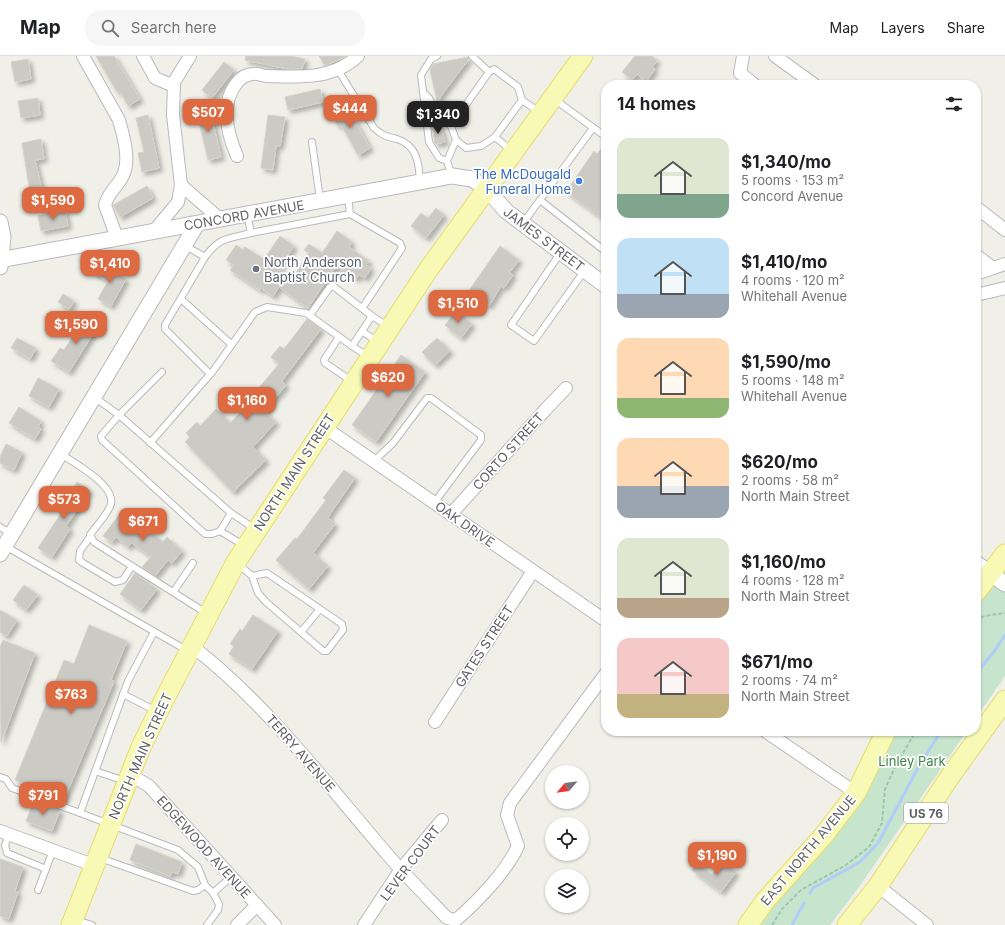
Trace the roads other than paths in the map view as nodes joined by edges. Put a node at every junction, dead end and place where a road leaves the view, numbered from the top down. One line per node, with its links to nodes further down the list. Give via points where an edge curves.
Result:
1 (83, 56): 45 (street, via 121,130 126,157 124,173 111,190 105,205)
2 (143, 56): 14 (street, via 155,78)
3 (190, 56): 14 (street)
4 (358, 56): 10 (street)
5 (437, 56): 15 (lane, via 431,59 421,75)
6 (472, 56): 11 (lane)
7 (583, 56): 16 (main road, NORTH MAIN STREET)
8 (742, 56): 12 (street, via 740,73)
9 (775, 56): 13 (street)
10 (338, 70): 26 (street, via 320,76 254,74 241,78 232,90 226,106 229,133); 29 (lane, via 374,128 380,134 412,147 417,158)
11 (489, 72): 17 (lane, via 494,69 518,87); 19 (lane)
12 (749, 80)
13 (808, 80)
14 (174, 86): 30 (street, via 173,114)
15 (423, 92): 19 (lane, via 435,111); 27 (lane, via 429,142 439,158)
16 (552, 98): 18 (main road, NORTH MAIN STREET); 20 (lane)
17 (522, 100): 18 (lane); 22 (lane)
18 (541, 114): 25 (main road, NORTH MAIN STREET)
19 (450, 126): 23 (lane)
20 (593, 128): 21 (lane); 33 (lane)
21 (601, 134)
22 (495, 137): 23 (lane, via 481,146 466,148); 25 (lane)
23 (456, 140): 27 (lane)
24 (312, 142): 34 (lane)
25 (513, 152): 31 (main road, NORTH MAIN STREET)
26 (238, 156)
27 (447, 161): 28 (lane)
28 (452, 176): 29 (street, CONCORD AVENUE); 31 (street, CONCORD AVENUE, via 472,179)
29 (420, 182): 32 (street, CONCORD AVENUE)
30 (181, 185): 38 (street); 43 (street, via 178,202)
31 (486, 188): 41 (street, JAMES STREET, via 506,211); 63 (main road, NORTH MAIN STREET)
32 (348, 196): 34 (street, CONCORD AVENUE); 37 (lane)
33 (540, 200): 41 (lane); 47 (lane)
34 (320, 202): 36 (street, CONCORD AVENUE)
35 (981, 211): 42 (street)
36 (247, 214): 38 (street, CONCORD AVENUE); 44 (lane)
37 (350, 214): 44 (lane); 60 (lane, via 400,243 402,248)
38 (220, 219): 40 (street, CONCORD AVENUE)
39 (0, 222): 51 (street, via 3,237)
40 (197, 224): 43 (street, CONCORD AVENUE); 46 (street)
41 (523, 224): 48 (street, JAMES STREET)
42 (1005, 230)
43 (154, 231): 45 (street, CONCORD AVENUE)
44 (251, 233): 49 (lane, via 222,240 215,244)
45 (117, 238): 51 (street, CONCORD AVENUE)
46 (184, 245): 49 (lane); 73 (street)
47 (601, 248)
48 (561, 252): 54 (street, JAMES STREET); 54 (lane, via 511,325 534,341)
49 (205, 257): 59 (lane)
50 (981, 259): 53 (street)
51 (0, 262)
52 (1005, 264): 53 (street)
53 (993, 268): 55 (street)
54 (585, 270): 56 (street, JAMES STREET)
55 (981, 272)
56 (601, 282)
57 (1005, 288): 58 (street)
58 (981, 294)
59 (180, 299): 66 (lane); 70 (lane, via 165,329)
60 (363, 308): 61 (lane, via 333,286); 62 (lane)
61 (310, 315): 65 (lane); 66 (lane, via 267,307 255,312)
62 (372, 316): 63 (lane); 64 (lane)
63 (390, 327): 68 (main road, NORTH MAIN STREET)
64 (362, 332): 67 (lane); 68 (lane)
65 (339, 337): 67 (lane); 71 (lane, via 324,360)
66 (231, 344): 70 (lane)
67 (352, 346): 68 (lane)
68 (374, 351): 71 (main road, NORTH MAIN STREET)
69 (162, 372): 74 (lane)
70 (210, 374): 76 (lane)
71 (353, 382): 75 (main road, NORTH MAIN STREET)
72 (566, 388): 81 (street, CORTO STREET)
73 (93, 396): 74 (lane); 77 (street)
74 (119, 415): 76 (lane); 83 (lane, via 101,436 102,440 205,534)
75 (324, 426): 78 (street, OAK DRIVE); 82 (main road, NORTH MAIN STREET)
76 (150, 443): 80 (lane)
77 (59, 453): 84 (lane, via 94,477 111,498 110,506); 85 (street)
78 (374, 461): 79 (street, OAK DRIVE); 79 (lane, via 393,443 427,398 431,398 481,435 481,440)
79 (434, 503): 81 (street, OAK DRIVE)
80 (231, 514): 82 (lane); 83 (lane)
81 (451, 514): 90 (street, OAK DRIVE)
82 (256, 530): 86 (main road, NORTH MAIN STREET)
83 (220, 531): 86 (lane)
84 (90, 537): 89 (lane); 89 (lane, via 79,555 79,560 83,563 114,582 123,580)
85 (4, 540): 98 (lane)
86 (241, 554): 92 (lane); 96 (main road, NORTH MAIN STREET)
87 (1005, 554): 91 (main road)
88 (193, 563): 94 (lane)
89 (132, 566): 94 (lane)
90 (533, 571): 97 (street, OAK DRIVE); 105 (street, GATES STREET)
91 (990, 573): 93 (main road)
92 (252, 576): 95 (lane, via 267,574); 99 (lane, via 258,593)
93 (981, 585)
94 (174, 591): 96 (lane)
95 (320, 609): 99 (lane); 99 (lane, via 342,624 343,630 327,651 323,651)
96 (209, 614): 100 (main road, NORTH MAIN STREET)
97 (601, 618)
98 (154, 632): 100 (lane); 102 (lane)
99 (301, 632)
100 (191, 649): 104 (main road, NORTH MAIN STREET); 121 (street, TERRY AVENUE, via 217,665 263,709)
101 (601, 680): 121 (street, TERRY AVENUE, via 510,803 507,815 518,846 512,859 470,908 456,920 447,918)
102 (123, 694): 104 (lane); 110 (lane)
103 (1005, 700): 106 (main road, US 76)
104 (158, 711): 112 (main road, NORTH MAIN STREET)
105 (435, 722)
106 (981, 733)
107 (772, 736): 113 (street)
108 (884, 736): 113 (main road, EAST NORTH AVENUE)
109 (979, 736): 124 (main road, US 76)
110 (95, 771): 112 (lane); 114 (lane)
111 (0, 777): 114 (lane, via 6,779 12,788)
112 (128, 778): 116 (main road, NORTH MAIN STREET); 122 (street, EDGEWOOD AVENUE, via 149,786)
113 (856, 793): 134 (main road, EAST NORTH AVENUE, via 824,835 765,901)
114 (80, 813): 116 (lane)
115 (442, 820): 121 (street, LEVER COURT)
116 (109, 825): 119 (main road, NORTH MAIN STREET); 123 (lane, via 178,850 198,867)
117 (4, 833): 118 (street); 120 (lane, via 7,852)
118 (53, 850): 119 (street); 120 (lane)
119 (95, 861): 123 (lane, via 193,891); 128 (main road, NORTH MAIN STREET)
120 (46, 869): 125 (lane)
121 (401, 869): 133 (street, LEVER COURT)
122 (231, 877): 126 (lane); 127 (street, EDGEWOOD AVENUE)
123 (205, 885): 126 (lane)
124 (878, 886): 135 (main road, US 76); 136 (street)
125 (38, 890)
126 (213, 893): 130 (lane, via 219,904)
127 (257, 905): 131 (street); 132 (street, EDGEWOOD AVENUE)
128 (72, 922): 129 (lane)
129 (92, 925)
130 (208, 925)
131 (237, 925)
132 (275, 925)
133 (364, 925)
134 (748, 925)
135 (847, 925)
136 (927, 925)

